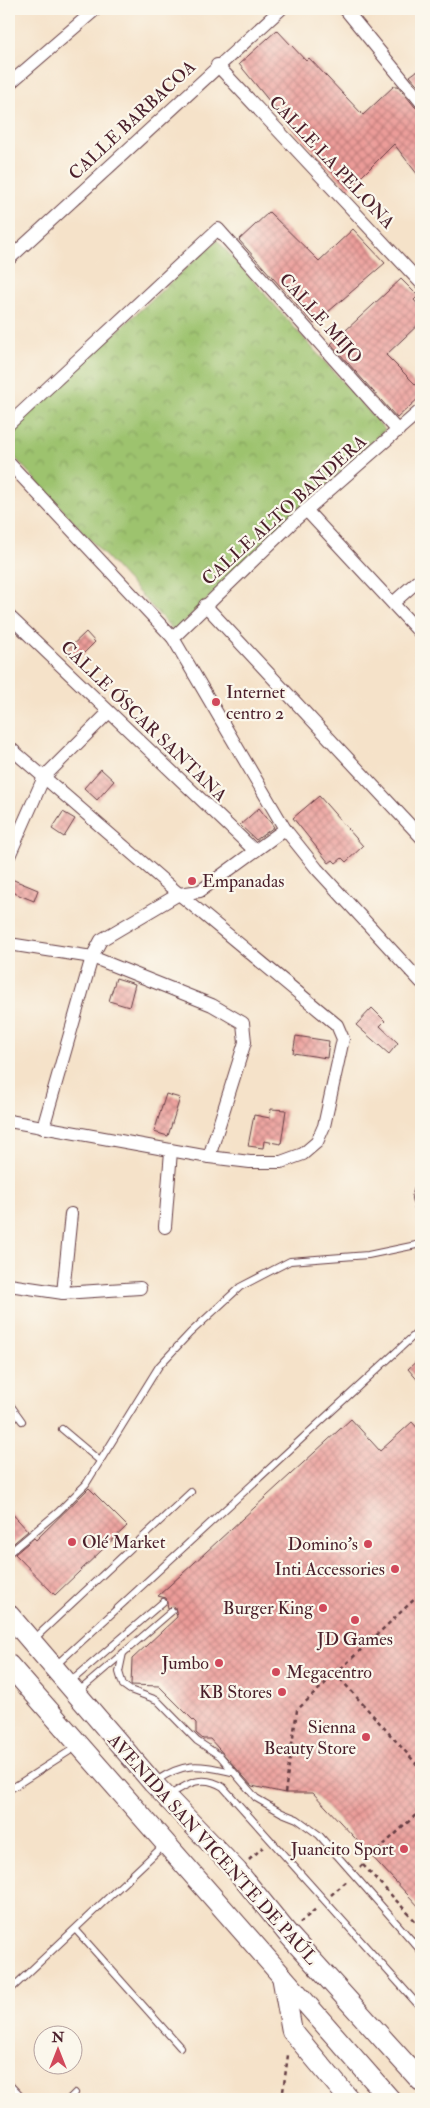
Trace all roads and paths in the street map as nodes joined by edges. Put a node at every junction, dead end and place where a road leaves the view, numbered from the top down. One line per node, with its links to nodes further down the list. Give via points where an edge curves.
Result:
1 (96, 9): 5 (street)
2 (281, 9): 4 (street, CALLE BARBACOA)
3 (345, 9): 6 (street)
4 (217, 65): 7 (street, CALLE BARBACOA); 8 (street, CALLE LA PELONA)
5 (9, 84)
6 (421, 102)
7 (9, 258)
8 (421, 283)
9 (421, 410): 11 (street, CALLE ALTO BANDERA)
10 (9, 424): 11 (street, CALLE MIJO, via 218,229)
11 (398, 431): 13 (street, CALLE ALTO BANDERA)
12 (9, 463): 19 (street)
13 (306, 510): 15 (street); 16 (street, CALLE ALTO BANDERA)
14 (421, 578): 15 (street)
15 (393, 603): 18 (street)
16 (205, 605): 19 (street, CALLE ALTO BANDERA); 24 (street)
17 (9, 616): 20 (street, CALLE ÓSCAR SANTANA)
18 (421, 634)
19 (173, 638): 23 (street)
20 (109, 712): 22 (street); 25 (street, CALLE ÓSCAR SANTANA)
21 (9, 747): 22 (street)
22 (44, 777): 26 (street); 27 (street)
23 (285, 829): 25 (street); 30 (street, via 317,869)
24 (421, 837)
25 (255, 851): 27 (street, via 200,891)
26 (9, 856)
27 (179, 894): 29 (street, via 101,940); 34 (street, via 337,1025 343,1038 324,1126 317,1142 303,1154 280,1162)
28 (9, 944): 29 (street)
29 (92, 957): 32 (street); 34 (street, via 212,1005 243,1023 245,1042)
30 (421, 982)
31 (9, 1121): 32 (street)
32 (42, 1128): 33 (street)
33 (171, 1152): 34 (street); 38 (street)
34 (209, 1157)
35 (421, 1178): 37 (lane, via 415,1198)
36 (71, 1214): 42 (street)
37 (421, 1218)
38 (165, 1227)
39 (421, 1244): 47 (lane, via 368,1255 290,1261 240,1287 159,1366)
40 (9, 1285): 42 (street)
41 (140, 1288): 42 (street)
42 (63, 1293)
43 (421, 1329): 57 (lane)
44 (9, 1403): 45 (lane)
45 (22, 1421)
46 (62, 1429): 47 (lane)
47 (100, 1461): 49 (lane, via 86,1484)
48 (191, 1492): 54 (lane)
49 (9, 1553)
50 (421, 1593): 58 (path)
51 (163, 1602): 59 (lane)
52 (172, 1611): 55 (lane)
53 (9, 1615): 54 (main road, AVENIDA SAN VICENTE DE PAÚL)
54 (31, 1642): 57 (main road, AVENIDA SAN VICENTE DE PAÚL)
55 (123, 1653): 59 (lane); 62 (lane, via 119,1672 124,1685 158,1700 197,1741 220,1756)
56 (9, 1665): 60 (main road, AVENIDA SAN VICENTE DE PAÚL)
57 (53, 1668): 59 (main road, AVENIDA SAN VICENTE DE PAÚL)
58 (335, 1673): 61 (path); 65 (path, via 297,1710)
59 (71, 1690): 63 (main road, AVENIDA SAN VICENTE DE PAÚL)
60 (79, 1745): 64 (lane); 69 (main road, AVENIDA SAN VICENTE DE PAÚL)
61 (421, 1769)
62 (232, 1772): 63 (lane, via 204,1766 185,1767 172,1770); 72 (lane, via 256,1798 314,1830)
63 (153, 1783): 66 (main road, AVENIDA SAN VICENTE DE PAÚL)
64 (9, 1790)
65 (285, 1793)
66 (167, 1798): 68 (lane, via 195,1781 215,1782); 71 (main road, AVENIDA SAN VICENTE DE PAÚL)
67 (421, 1810): 70 (path)
68 (270, 1841): 71 (path); 73 (lane)
69 (166, 1844): 75 (lane); 78 (main road, AVENIDA SAN VICENTE DE PAÚL)
70 (363, 1865): 72 (path); 74 (path)
71 (236, 1871): 76 (main road, AVENIDA SAN VICENTE DE PAÚL)
72 (353, 1874): 73 (path); 77 (lane)
73 (325, 1900): 76 (path); 80 (lane)
74 (421, 1926)
75 (76, 1930): 79 (lane); 82 (lane)
76 (288, 1934): 83 (main road, AVENIDA SAN VICENTE DE PAÚL)
77 (421, 1951)
78 (282, 1976): 81 (main road); 90 (main road, AVENIDA SAN VICENTE DE PAÚL)
79 (9, 1991)
80 (421, 2008)
81 (292, 2031): 88 (path); 89 (main road)
82 (180, 2047)
83 (419, 2077)
84 (9, 2084): 86 (lane)
85 (75, 2093): 87 (lane)
86 (24, 2099)
87 (69, 2099)
88 (282, 2099)
89 (349, 2099)
90 (390, 2099)

